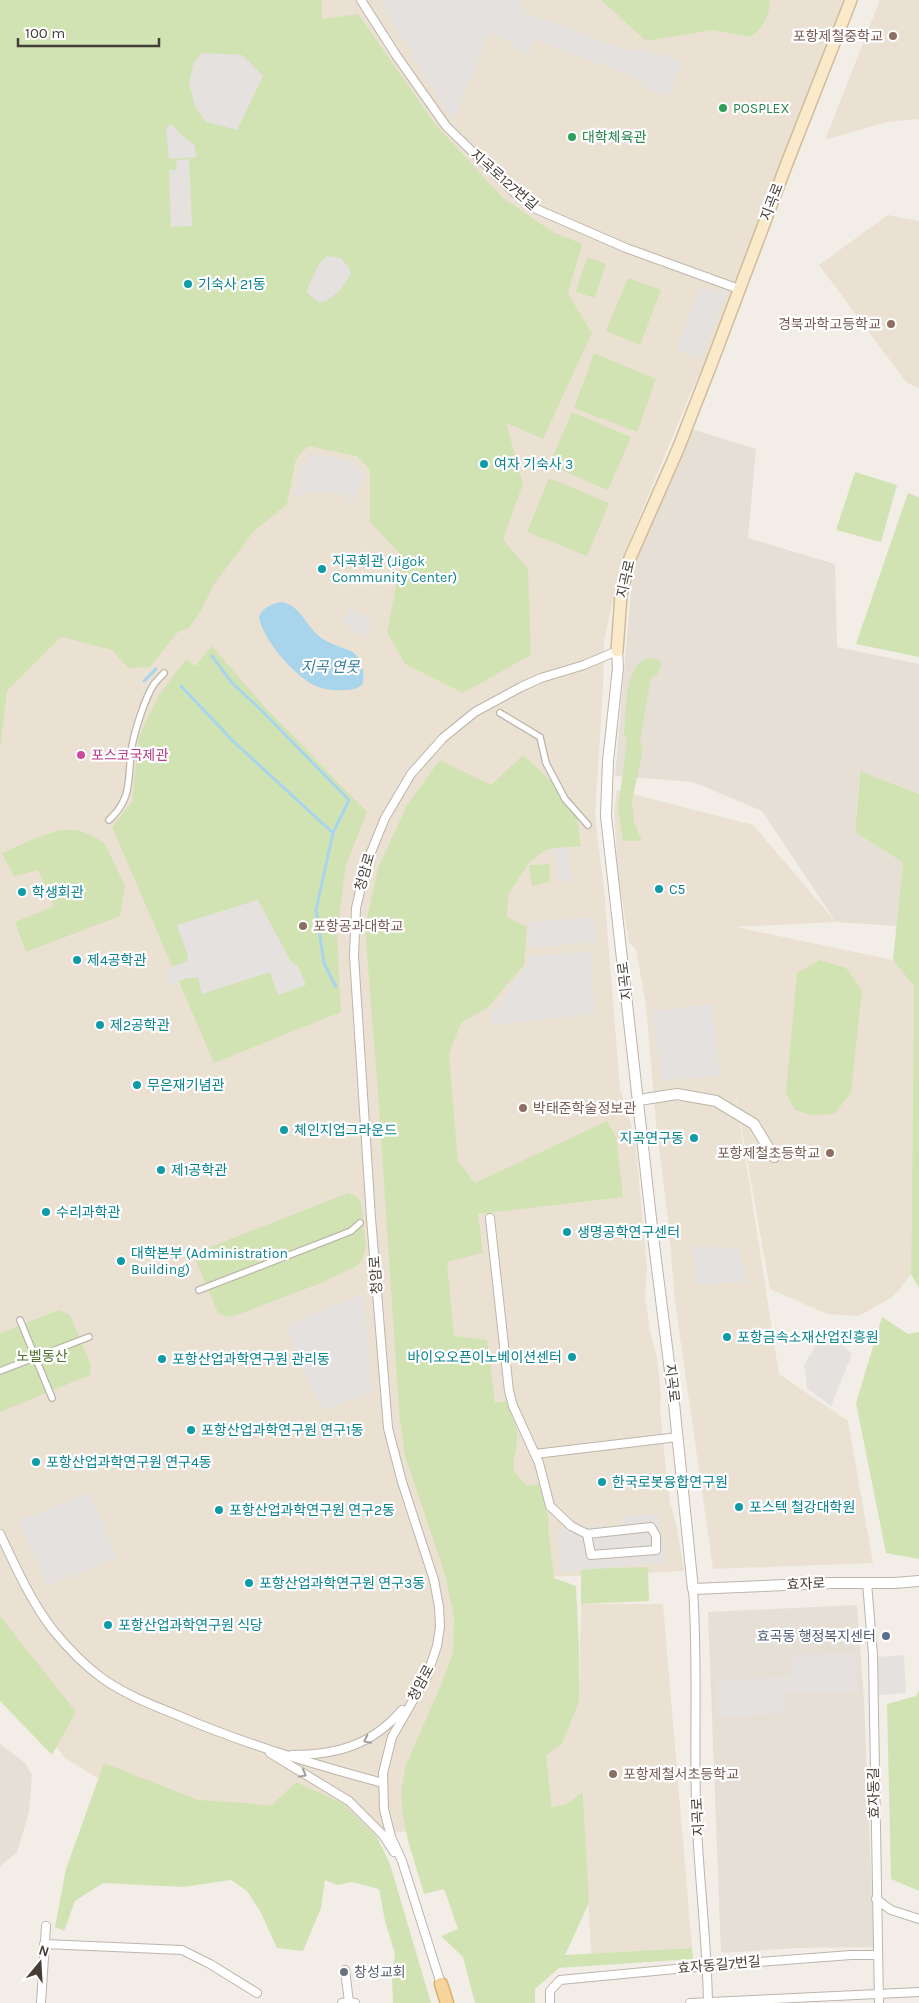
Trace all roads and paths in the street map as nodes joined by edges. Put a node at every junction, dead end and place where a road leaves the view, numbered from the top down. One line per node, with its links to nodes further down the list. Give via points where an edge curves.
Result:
1 (361, 0): 3 (street, 지곡로127번길, via 446,126 527,203 626,248)
2 (850, 0): 3 (main road, 지곡로)
3 (739, 289): 4 (main road, 지곡로, via 678,449 630,558 621,595)
4 (617, 651): 9 (street, 지곡로, via 606,816); 26 (street, 청암로, via 521,687 475,712 443,738 411,774 384,818 367,862 356,908 354,956 388,1428 434,1580 439,1607 438,1646 427,1676)
5 (164, 673): 7 (street, via 154,684 136,730 124,803)
6 (500, 713): 8 (street, via 540,736 546,764 565,799)
7 (109, 820)
8 (588, 825)
9 (639, 1100): 10 (street, via 677,1094 716,1101 754,1124); 19 (street, 지곡로)
10 (774, 1157)
11 (490, 1218): 20 (street, via 509,1391)
12 (360, 1223): 13 (street, via 336,1238)
13 (199, 1290)
14 (20, 1320): 16 (street)
15 (89, 1337): 16 (street)
16 (36, 1357): 17 (street); 18 (street)
17 (0, 1370)
18 (52, 1398)
19 (678, 1436): 20 (street); 25 (street, 지곡로)
20 (535, 1454): 22 (street, via 550,1506 571,1526)
21 (0, 1534): 27 (street, via 29,1595 43,1616 70,1648 102,1677 161,1709)
22 (587, 1534): 22 (street, via 590,1555 656,1550 656,1536 651,1527)
23 (919, 1581): 24 (street, 효자로)
24 (867, 1583): 25 (street, 효자로); 31 (street, 효자동길, via 873,1655)
25 (694, 1589): 36 (street, 지곡로, via 696,1806)
26 (415, 1696): 28 (street, one-way to 28, via 390,1725 366,1741 330,1752); 29 (street, 청암로, via 395,1730)
27 (262, 1748): 28 (street); 30 (street, one-way to 30, via 349,1801 383,1835)
28 (282, 1754): 29 (street)
29 (383, 1783): 30 (street, 청암로, via 391,1836)
30 (402, 1861): 38 (street, 청암로)
31 (876, 1898): 32 (street, via 891,1910); 35 (street, 효자동길)
32 (919, 1917)
33 (46, 1926): 34 (street)
34 (44, 1944): 40 (street, via 182,1950); 43 (street)
35 (878, 1955): 36 (street, 효자동길7번길); 41 (street, 효자동길)
36 (707, 1966): 42 (street, 지곡로); 46 (street, 효자동길7번길, via 560,1980 550,1991)
37 (345, 1970): 44 (street)
38 (441, 1984): 45 (main road, 청암로)
39 (919, 1992): 41 (street)
40 (257, 1993)
41 (878, 1999): 42 (street)
42 (708, 2002): 47 (street)
43 (41, 2003)
44 (349, 2003)
45 (447, 2003)
46 (550, 2003)
47 (690, 2003)

